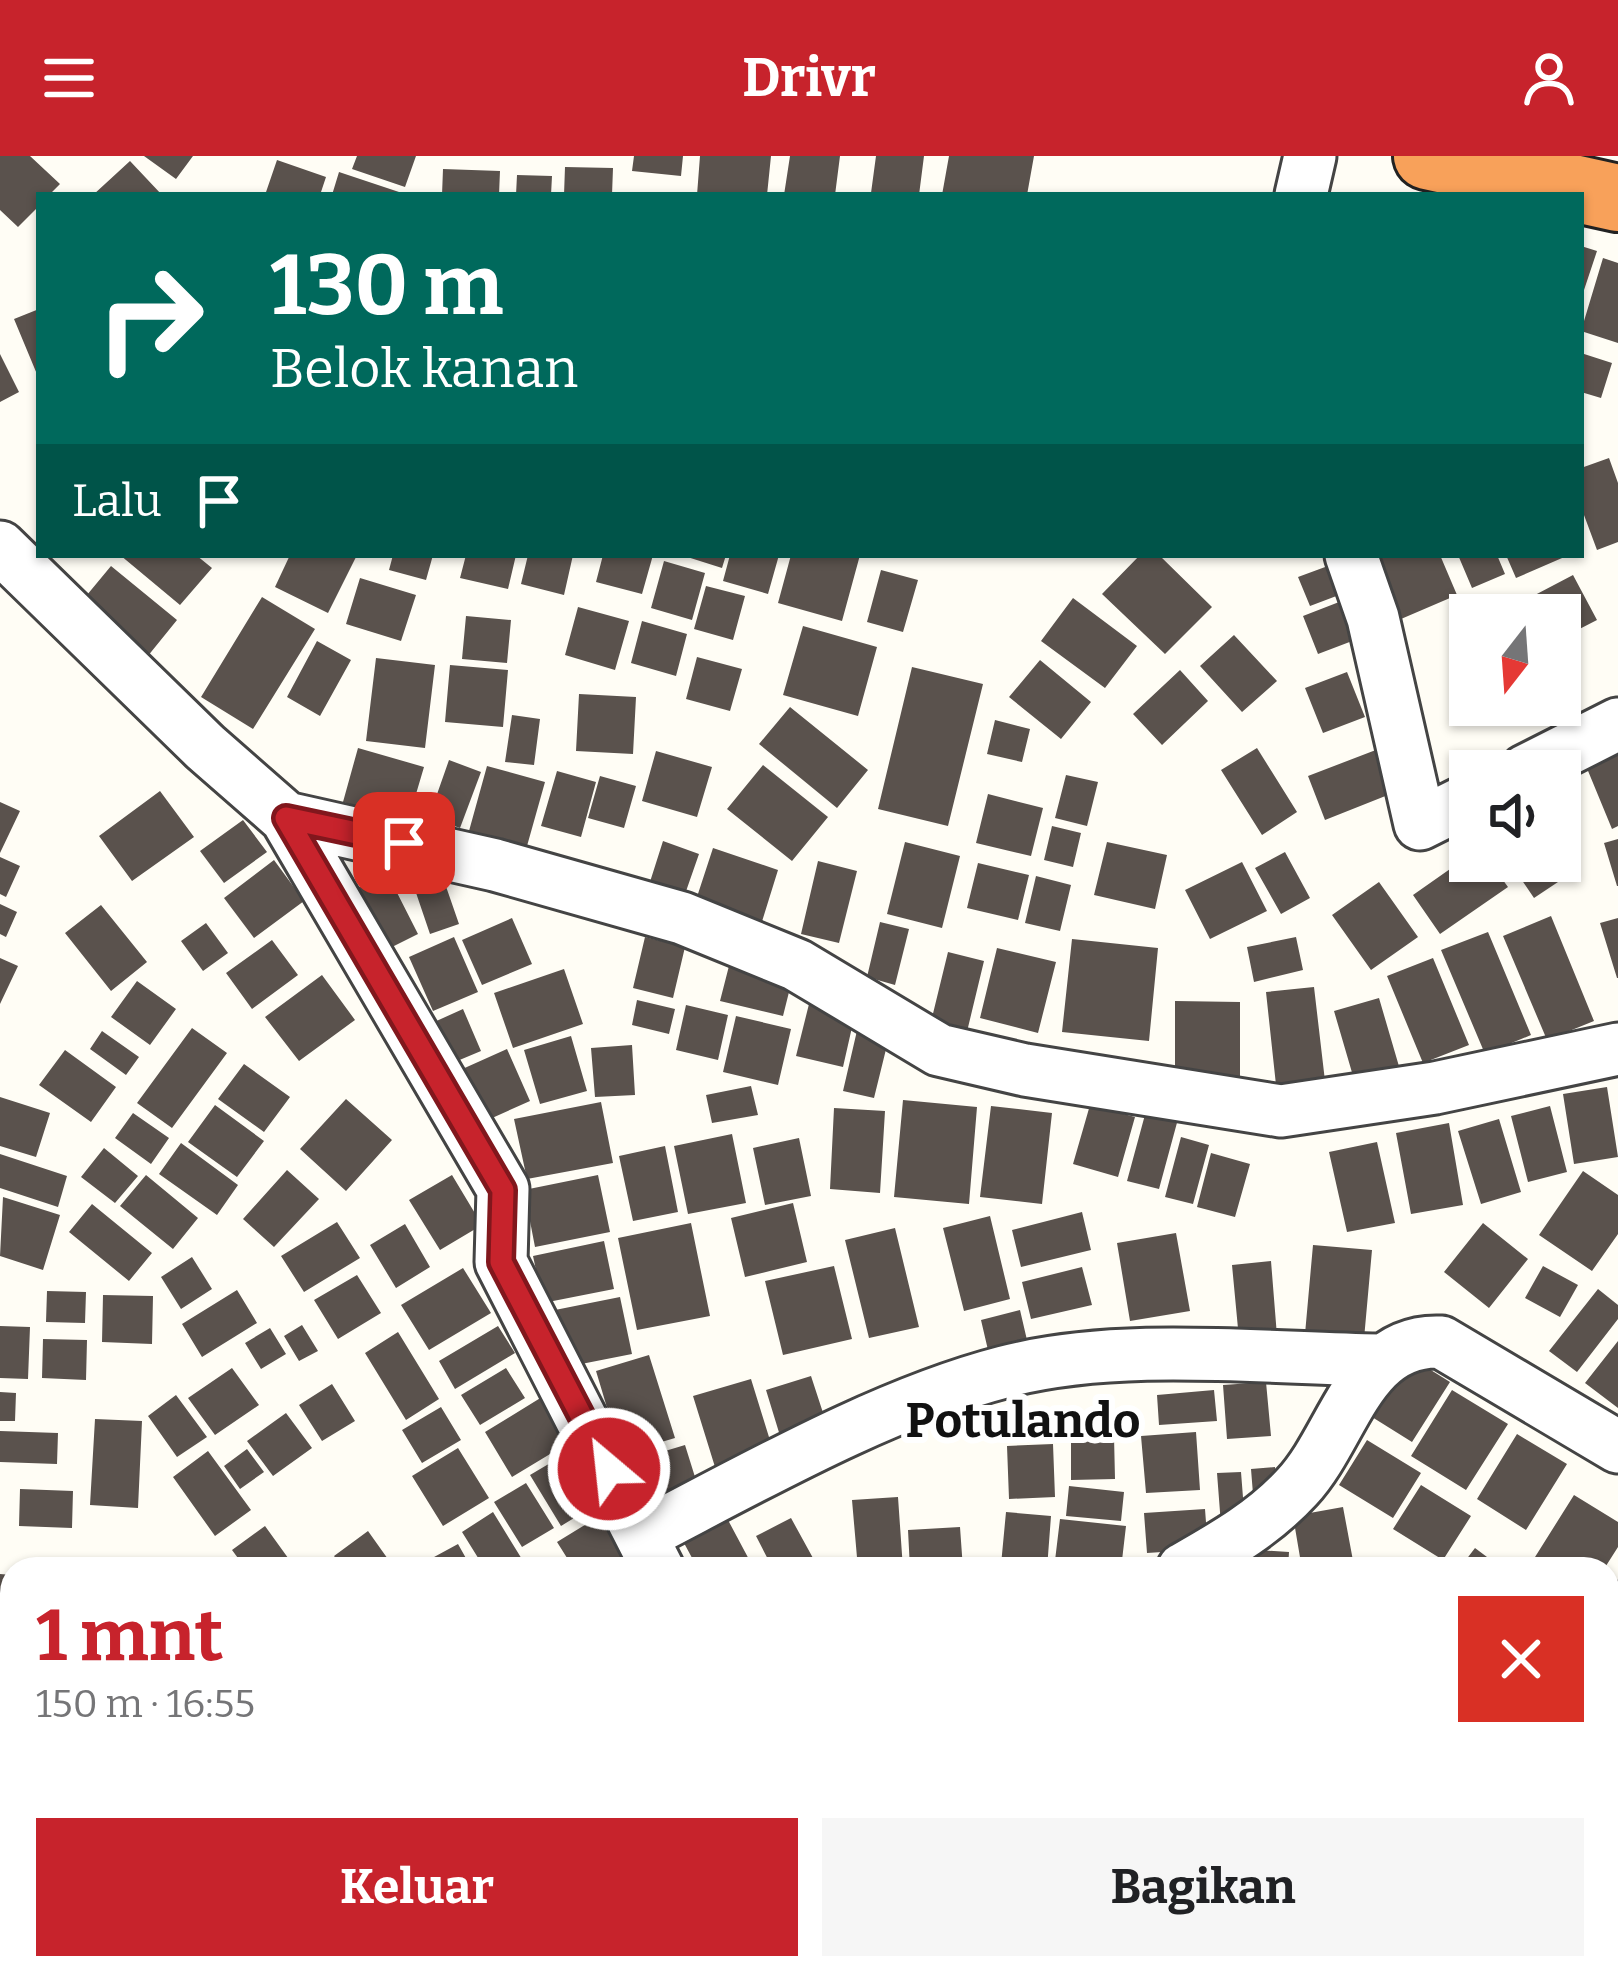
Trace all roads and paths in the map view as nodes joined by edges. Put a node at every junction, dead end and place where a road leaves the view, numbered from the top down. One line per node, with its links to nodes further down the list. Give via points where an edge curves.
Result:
1 (1310, 156): 3 (street)
2 (1426, 156): 4 (highway)
3 (1302, 192)
4 (1618, 198)
5 (0, 547): 10 (street)
6 (1352, 558): 9 (street, via 1420,824)
7 (1618, 724): 8 (street)
8 (1567, 750)
9 (1449, 810)
10 (286, 818): 11 (street, via 682,918 797,964 939,1050 1024,1070 1281,1111); 14 (street, via 503,1190 501,1262)
11 (1618, 1049)
12 (1379, 1360): 13 (street, via 1417,1341 1441,1342); 14 (street, via 1096,1359 1004,1372 818,1443); 15 (street, via 1289,1496)
13 (1618, 1447)
14 (651, 1551)
15 (1204, 1557)

